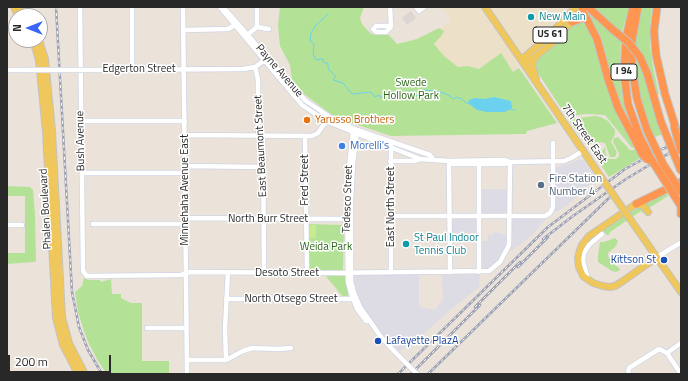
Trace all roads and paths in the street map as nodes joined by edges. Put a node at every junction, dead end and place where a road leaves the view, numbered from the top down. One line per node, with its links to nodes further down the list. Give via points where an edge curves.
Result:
1 (80, 7): 33 (street, Bush Avenue)
2 (132, 7): 28 (street)
3 (183, 7): 20 (street, Minnehaha Avenue East)
4 (222, 7): 15 (street, Payne Avenue); 21 (street, Payne Avenue)
5 (257, 7): 18 (street)
6 (390, 7): 17 (street)
7 (424, 7): 13 (street)
8 (485, 7): 26 (main road, 7th Street East)
9 (633, 7): 40 (highway, I 94, via 626,38 624,73)
10 (638, 7): 60 (highway, bridge, via 632,40 632,66 637,99 647,130 663,164)
11 (657, 7): 35 (highway, via 654,31 656,55)
12 (582, 8): 14 (main road, US 61); 16 (highway); 26 (main road, US 61); 56 (highway, bridge, via 629,43 640,57 661,122)
13 (417, 9)
14 (572, 22): 16 (highway, via 583,18 587,19); 24 (main road, US 61)
15 (235, 25): 20 (street, via 228,29); 21 (street, Payne Avenue)
16 (590, 25): 40 (highway, via 599,45 616,102)
17 (391, 26)
18 (257, 27): 19 (street); 21 (street)
19 (269, 29)
20 (184, 30): 29 (street, Minnehaha Avenue East)
21 (247, 36): 25 (street, Payne Avenue)
22 (35, 48): 100 (main road, Phalen Boulevard, via 39,60 46,132 56,318 63,345)
23 (42, 48): 100 (main road, Phalen Boulevard, via 45,59 52,131 62,317)
24 (535, 57): 26 (main road, US 61); 31 (main road, via 532,66)
25 (266, 60): 27 (street, Edgerton Street); 32 (street, Payne Avenue, via 302,98)
26 (523, 62): 31 (main road, 7th Street East)
27 (255, 67): 29 (street, Edgerton Street); 38 (street, East Beaumont Street, via 258,80 258,131)
28 (132, 69): 29 (street, Edgerton Street); 30 (street, Edgerton Street, bridge)
29 (184, 69): 34 (street, Minnehaha Avenue East)
30 (7, 70)
31 (539, 86): 45 (main road, 7th Street East)
32 (327, 119): 36 (street, Payne Avenue); 39 (street, via 316,134)
33 (81, 121): 34 (street); 57 (street, Bush Avenue)
34 (185, 121): 37 (street, Minnehaha Avenue East)
35 (674, 126): 42 (highway, bridge); 46 (highway, bridge)
36 (355, 131): 41 (street, Payne Avenue); 44 (street, Payne Avenue); 72 (street, Tedesco Street)
37 (185, 135): 38 (street); 54 (street, Minnehaha Avenue East)
38 (261, 136): 39 (street); 55 (street, East Beaumont Street)
39 (305, 136): 71 (street, Fred Street)
40 (636, 137): 62 (highway, bridge, via 642,154 657,170)
41 (392, 141): 44 (street, East North Street); 48 (street, Payne Avenue, via 430,155)
42 (681, 141)
43 (553, 143): 51 (street)
44 (390, 147): 47 (street, Payne Avenue); 49 (street, East North Street)
45 (583, 151): 51 (street, Payne Avenue, via 569,159); 79 (main road, 7th Street East, bridge)
46 (681, 151)
47 (420, 159): 48 (street, Payne Avenue); 49 (street, Payne Avenue)
48 (433, 159): 50 (street, Payne Avenue)
49 (390, 161): 65 (street, East North Street)
50 (449, 161): 52 (street, Payne Avenue); 53 (street, Payne Avenue, via 453,164); 66 (street)
51 (554, 161): 52 (street, Payne Avenue); 68 (street, via 553,209 545,216)
52 (510, 162): 53 (street, Payne Avenue); 68 (street)
53 (479, 164): 67 (street)
54 (185, 166): 55 (street); 58 (street, Minnehaha Avenue East)
55 (263, 167): 70 (street, East Beaumont Street)
56 (681, 171)
57 (82, 173): 58 (street); 88 (street, Bush Avenue)
58 (185, 173): 69 (street, Minnehaha Avenue East)
59 (681, 182): 61 (highway)
60 (681, 192)
61 (636, 204): 63 (main road, via 644,206); 89 (main road, via 589,236 582,245 578,258 579,267)
62 (681, 206): 64 (highway)
63 (648, 212)
64 (681, 214)
65 (391, 216): 66 (street); 82 (street, East North Street)
66 (450, 216): 67 (street); 83 (street)
67 (479, 216): 68 (street); 84 (street)
68 (509, 216): 84 (street, Desoto Street, via 509,248 500,262 489,271)
69 (186, 218): 70 (street, North Burr Street); 74 (street, Minnehaha Avenue East)
70 (264, 218): 71 (street, North Burr Street); 81 (street, East Beaumont Street)
71 (306, 219): 72 (street, North Burr Street); 86 (street, Fred Street)
72 (349, 219): 87 (street, Tedesco Street)
73 (93, 224): 74 (street)
74 (186, 224): 85 (street, Minnehaha Avenue East)
75 (7, 225): 76 (street)
76 (22, 225)
77 (602, 234): 89 (street, via 584,253 583,261)
78 (680, 243): 79 (street)
79 (657, 257): 89 (main road, via 615,286 603,286); 90 (main road, 7th Street East)
80 (228, 272): 81 (street, Desoto Street); 85 (street, Desoto Street); 91 (street)
81 (264, 272): 86 (street, Desoto Street)
82 (391, 272): 83 (street, Desoto Street); 87 (street, Desoto Street)
83 (450, 272): 84 (street, Desoto Street)
84 (479, 272)
85 (186, 273): 88 (street, Desoto Street); 94 (street, Minnehaha Avenue East)
86 (307, 273): 87 (street, Desoto Street)
87 (349, 273): 92 (street, Tedesco Street)
88 (85, 275)
89 (588, 279)
90 (681, 292)
91 (226, 299): 92 (street, North Otsego Street); 99 (street)
92 (354, 299): 103 (street, Tedesco Street, bridge, via 381,338)
93 (147, 328): 94 (street)
94 (186, 328): 98 (street, Minnehaha Avenue East)
95 (681, 343): 97 (street)
96 (291, 348): 99 (street, via 252,348)
97 (667, 353): 104 (street, via 659,349 629,368); 105 (street)
98 (187, 360): 99 (street); 102 (street, Minnehaha Avenue East)
99 (226, 360)
100 (76, 371): 101 (main road, Phalen Boulevard)
101 (85, 374)
102 (187, 374)
103 (417, 374)
104 (628, 374)
105 (681, 374)

